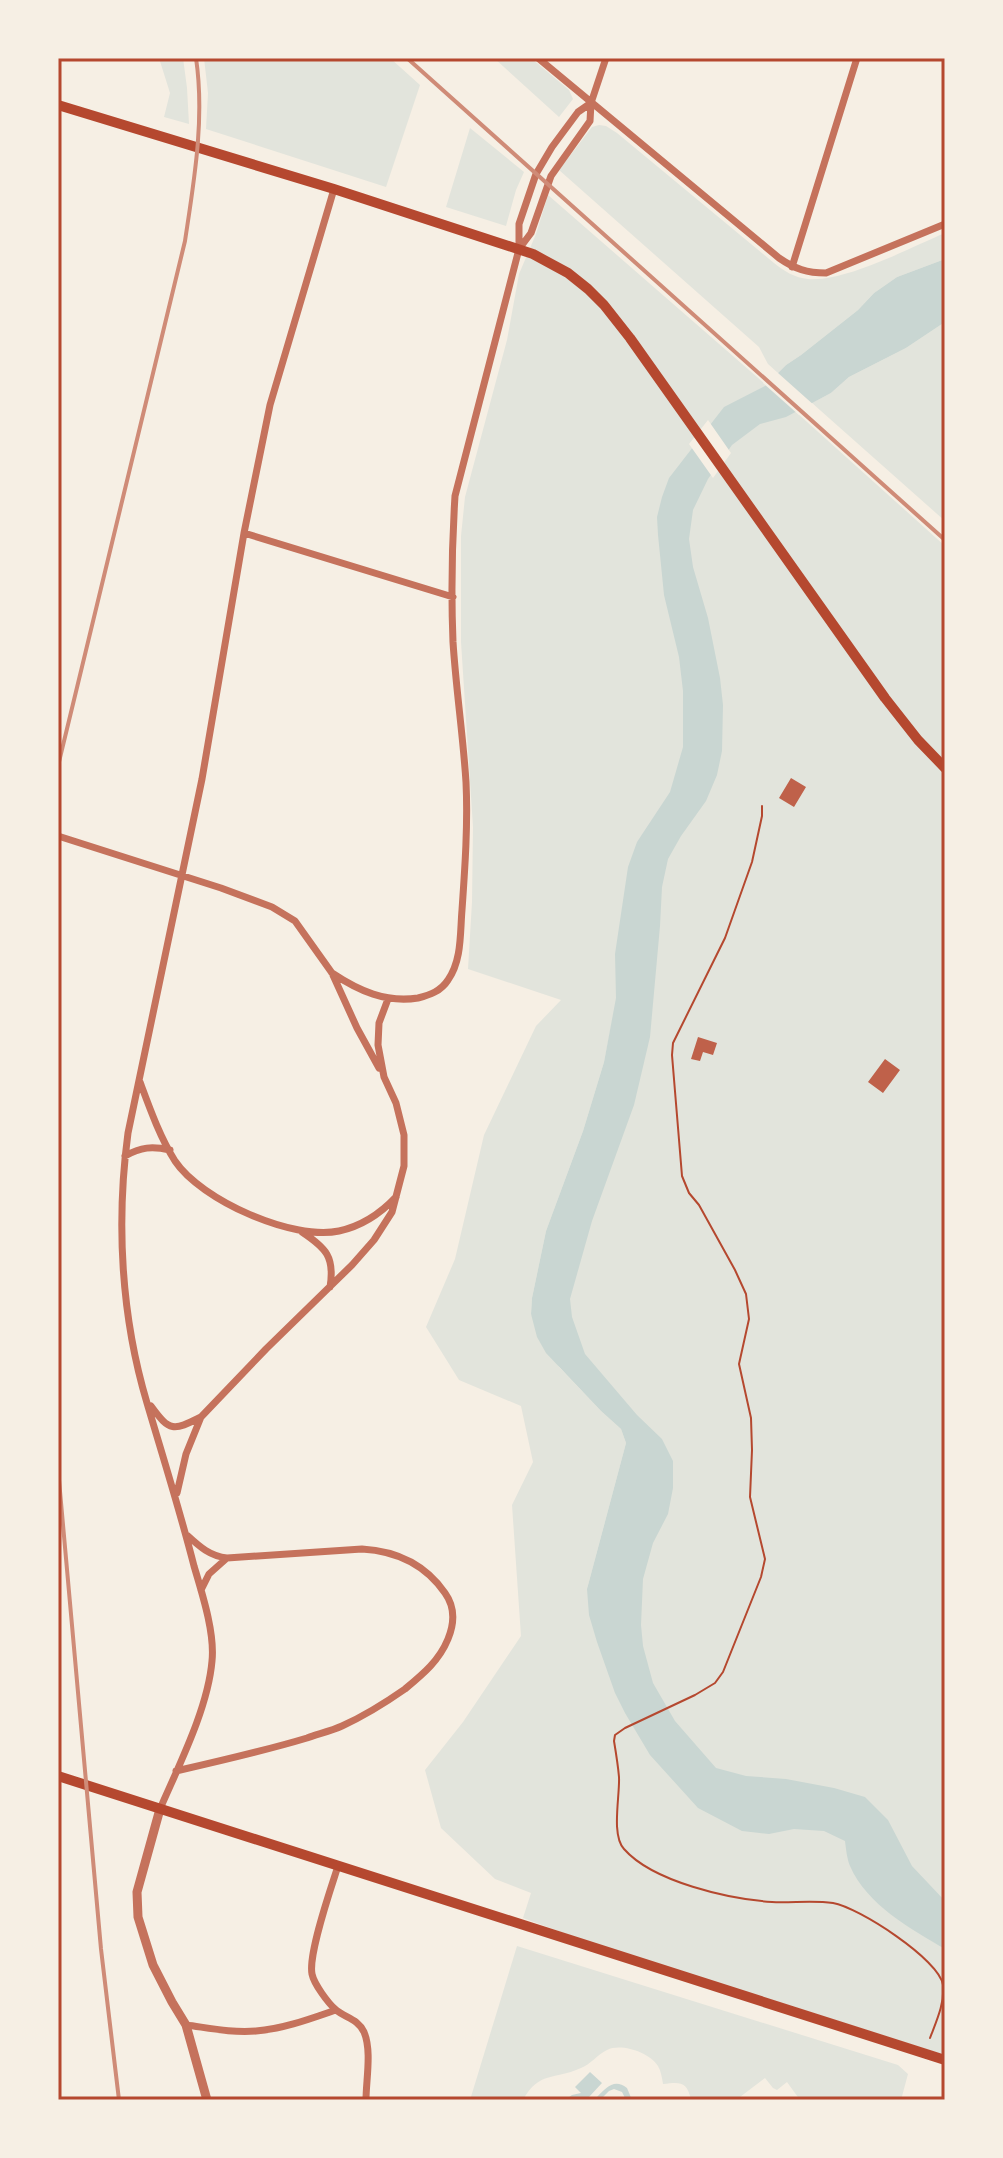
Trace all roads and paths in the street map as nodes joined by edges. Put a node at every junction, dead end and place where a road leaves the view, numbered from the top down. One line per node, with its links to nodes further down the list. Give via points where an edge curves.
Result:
1 (538, 58): 4 (street)
2 (606, 58): 4 (street)
3 (857, 58): 9 (street)
4 (591, 103): 8 (street, via 590,121 551,176 531,233); 8 (street, via 578,112 536,174 519,224); 9 (street)
5 (58, 105): 6 (main road)
6 (334, 189): 8 (main road); 10 (street, via 270,405)
7 (945, 224): 9 (street, via 826,273)
8 (519, 249): 11 (street, via 455,496); 12 (main road, via 568,273 604,305 885,698)
9 (792, 267)
10 (244, 533): 11 (street); 15 (street)
11 (453, 597): 17 (street, via 467,825 456,965 439,991)
12 (945, 768)
13 (762, 806): 37 (path, via 752,862 725,938 673,1043 672,1055 682,1176 746,1294 749,1319 739,1364 751,1418 750,1497 765,1559 715,1683 615,1735 617,1828 621,1847 672,1879 718,1894 834,1903 880,1925 934,1965 943,1983 942,2005)
14 (58, 836): 15 (street)
15 (182, 875): 16 (street, via 272,907 295,921); 19 (street)
16 (332, 973): 17 (street); 18 (street)
17 (388, 999): 18 (street, via 379,1023)
18 (384, 1077): 22 (street, via 404,1135)
19 (140, 1082): 20 (street); 21 (street)
20 (170, 1150): 21 (street, via 144,1147); 23 (street, via 203,1188 232,1206)
21 (125, 1156): 25 (street, via 124,1275)
22 (397, 1195): 23 (street, via 363,1223 337,1232); 24 (street, via 374,1240)
23 (301, 1230): 24 (street, via 322,1245 329,1258)
24 (329, 1288): 26 (street)
25 (146, 1400): 26 (street, via 172,1427); 27 (street)
26 (201, 1417): 27 (street)
27 (176, 1496): 28 (street)
28 (187, 1535): 29 (street, via 205,1551); 30 (street)
29 (227, 1558): 30 (street); 31 (street, via 362,1549 401,1555 448,1596 454,1608 450,1634 421,1676 372,1711 291,1743)
30 (201, 1590): 31 (street, via 213,1657 209,1685)
31 (176, 1771): 33 (street)
32 (58, 1776): 33 (main road)
33 (160, 1809): 34 (main road); 36 (street, via 137,1892 138,1917 153,1965)
34 (338, 1866): 35 (street, via 312,1974); 38 (main road)
35 (336, 2010): 36 (street, via 258,2031); 40 (street, via 356,2021 364,2033)
36 (186, 2025): 39 (street)
37 (930, 2038)
38 (945, 2060)
39 (207, 2100)
40 (366, 2100)

